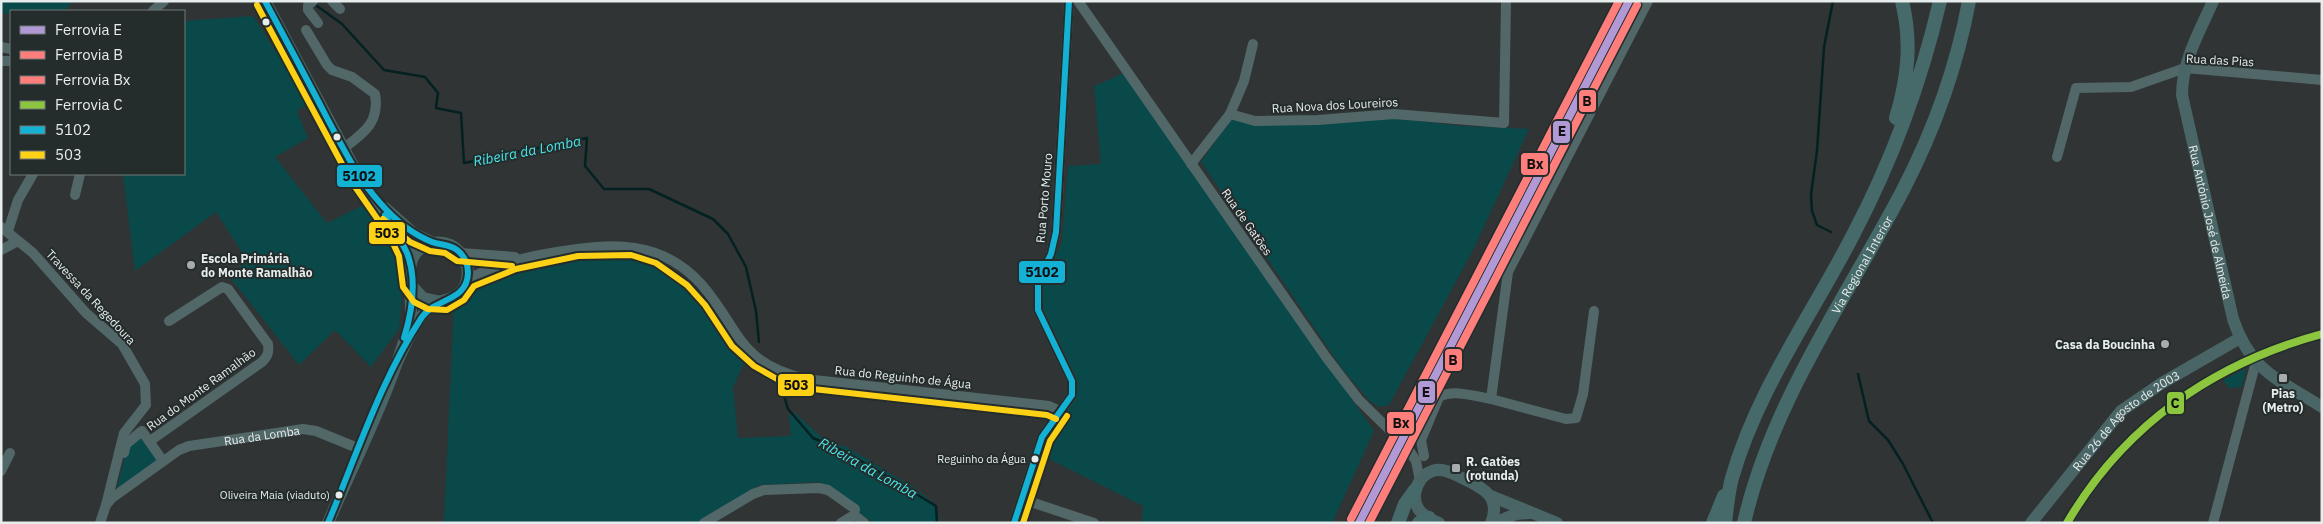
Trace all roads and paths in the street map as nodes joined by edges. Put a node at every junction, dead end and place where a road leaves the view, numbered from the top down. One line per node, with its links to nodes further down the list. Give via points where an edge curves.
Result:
1 (164, 1): 14 (street)
2 (265, 1): 22 (main road)
3 (313, 1): 15 (street, via 308,10)
4 (332, 1): 13 (street)
5 (1069, 1): 46 (street, Rua Porto Mouro, via 1056,232 1051,254 1038,280 1038,310 1072,381 1072,395)
6 (1078, 1): 24 (street, Rua de Gatões)
7 (1506, 1): 20 (street, Rua Nova dos Loureiros, via 1504,123 1394,114 1255,121)
8 (1648, 1): 44 (street, via 1508,272)
9 (1902, 1): 21 (highway, via 1908,59 1894,127)
10 (1940, 1): 21 (highway, Via Regional Interior, via 1923,70)
11 (1968, 1): 75 (highway, Via Regional Interior, via 1954,62 1929,134 1904,188 1794,386 1754,482)
12 (2213, 1): 18 (main road, Rua António José de Almeida)
13 (340, 9)
14 (154, 10)
15 (318, 23)
16 (306, 30): 22 (street, via 326,65 352,77 375,94 374,121)
17 (1253, 44): 20 (street, via 1244,81)
18 (2185, 68): 19 (street, Rua das Pias); 23 (street, Rua das Pias, via 2131,87 2076,88); 41 (main road, Rua António José de Almeida, via 2182,95)
19 (2322, 80)
20 (1230, 114): 24 (street)
21 (1895, 142): 55 (highway, Via Regional Interior, via 1854,235 1770,382)
22 (344, 148): 28 (main road)
23 (2057, 157)
24 (1191, 164): 48 (street, Rua de Gatões, via 1326,357 1382,424)
25 (32, 175): 29 (street)
26 (80, 175): 27 (street)
27 (75, 195)
28 (377, 202): 31 (main road, via 414,234); 35 (main road)
29 (4, 229): 30 (street, Travessa da Regedoura)
30 (18, 241): 32 (street); 59 (street, Travessa da Regedoura, via 42,261 86,312 122,344 145,384 146,405 124,433)
31 (434, 243): 33 (main road, via 448,244); 35 (main road, via 419,250)
32 (1, 250)
33 (460, 253): 34 (street, Rua do Reguinho de Água); 36 (main road, via 468,270)
34 (526, 257): 36 (street, Rua do Reguinho de Água); 46 (street, Rua do Reguinho de Água, via 610,245 633,246 658,254 688,272 702,286 749,351 766,365 792,376 1049,406)
35 (410, 263): 37 (main road)
36 (467, 280): 38 (main road, via 458,295)
37 (411, 285): 38 (main road, via 423,298); 42 (main road, via 412,312)
38 (441, 302): 42 (main road, via 423,315)
39 (1594, 311): 44 (street, via 1583,394 1576,418 1566,419)
40 (169, 321): 47 (street, Rua do Monte Ramalhão, via 222,287 228,289 268,344 269,350 262,362)
41 (2240, 338): 43 (main road, Rua António José de Almeida); 76 (main road, Rua 26 de Agosto de 2003, via 2162,383 2122,411)
42 (396, 364): 49 (main road)
43 (2256, 364): 45 (main road, Rua António José de Almeida); 77 (street)
44 (1491, 398): 51 (street, via 1456,393 1439,397 1421,440)
45 (2322, 407)
46 (1060, 411): 58 (street, Rua Porto Mouro, via 1042,437)
47 (150, 441): 52 (street); 59 (street, via 142,431 126,444)
48 (1407, 447): 51 (street, Rua de Gatões); 56 (street, Rua de Gatões, via 1416,461)
49 (360, 449): 52 (street, Rua da Lomba, via 316,431 295,429 190,446); 64 (main road)
50 (10, 453): 54 (street)
51 (1424, 456): 53 (street, Rua de Gatões)
52 (163, 461): 59 (street, Rua da Lomba)
53 (1446, 470): 56 (main road, via 1427,474); 57 (main road, via 1484,488)
54 (1, 471)
55 (1731, 479): 73 (highway); 74 (highway, Via Regional Interior)
56 (1417, 485): 62 (main road, via 1415,500); 70 (highway)
57 (1491, 496): 60 (main road); 71 (main road, via 1495,505)
58 (1022, 499): 68 (street, Rua Porto Mouro); 69 (street)
59 (109, 501): 63 (street)
60 (1536, 513): 71 (main road, via 1516,514); 72 (main road)
61 (854, 515): 65 (street, via 855,509 828,490 809,487 764,490); 66 (street); 67 (street)
62 (1429, 521)
63 (100, 523)
64 (328, 523)
65 (704, 523)
66 (841, 523)
67 (864, 523)
68 (1014, 523)
69 (1094, 523)
70 (1398, 523)
71 (1492, 523)
72 (1556, 523)
73 (1713, 523)
74 (1725, 523)
75 (1744, 523)
76 (2031, 523)
77 (2213, 523)

